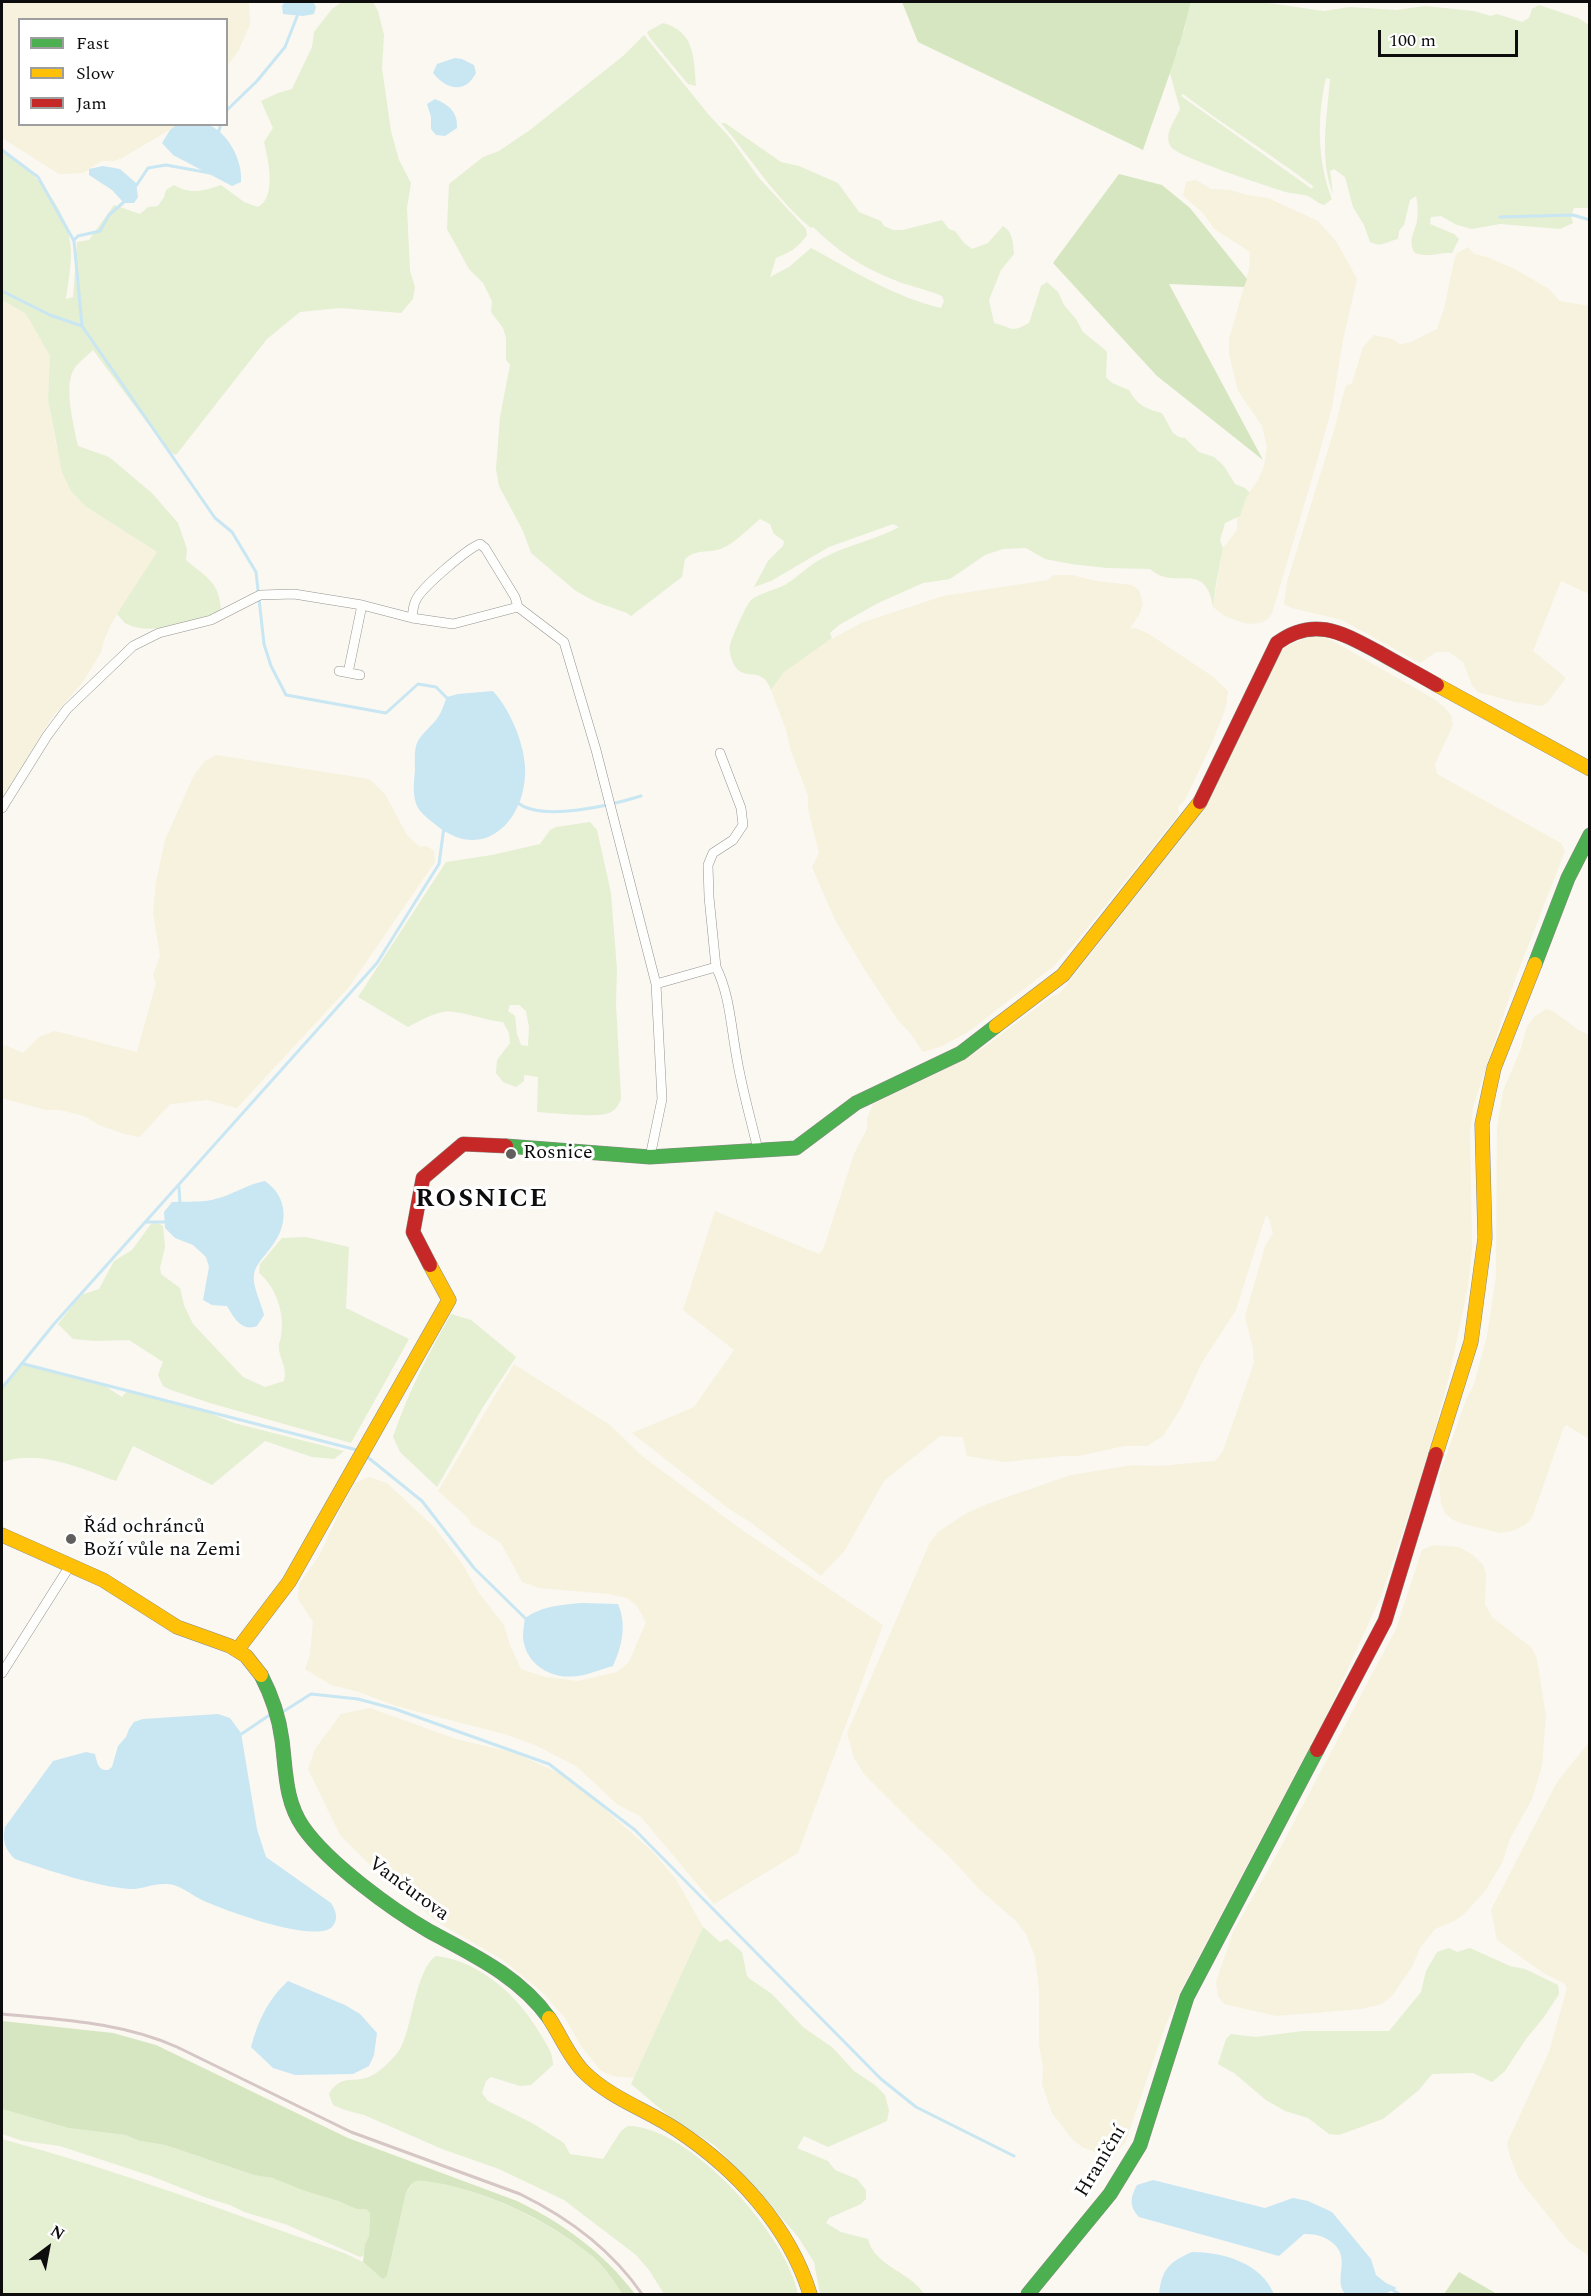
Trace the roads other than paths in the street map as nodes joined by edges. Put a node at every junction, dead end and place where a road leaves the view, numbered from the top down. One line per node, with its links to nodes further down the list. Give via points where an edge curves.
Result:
1 (362, 604): 3 (street); 4 (street, via 344,672); 7 (street, via 294,594 260,595 211,620 159,633 133,646 67,710)
2 (518, 607): 3 (street, via 453,624); 3 (street, via 486,548 480,544 442,571 416,598); 10 (street, via 564,642)
3 (412, 618)
4 (360, 675)
5 (720, 753): 9 (street, via 741,808 743,825 733,840 713,852 708,865)
6 (1590, 769): 11 (street, via 1341,632 1305,628 1290,632 1277,643 1202,800 1063,975 961,1053 856,1103 796,1148)
7 (2, 808)
8 (1590, 836): 18 (street, Hraniční, via 1568,878 1494,1068 1482,1124 1485,1238 1471,1341 1385,1622 1187,1997 1140,2145 1110,2194)
9 (716, 967): 10 (street); 11 (street, via 727,998)
10 (656, 984): 12 (street, via 662,1099)
11 (758, 1150): 12 (street)
12 (650, 1157): 15 (street, via 463,1144 423,1178 413,1232 449,1300 289,1581)
13 (2, 1535): 14 (street, Vančurova)
14 (71, 1564): 15 (street, Vančurova, via 180,1629); 16 (street)
15 (238, 1649): 17 (street, Vančurova, via 259,1671 271,1697 281,1734 288,1795 312,1839 390,1906 510,1978 542,2009 586,2074 678,2131 721,2164 762,2207 794,2250)
16 (2, 1673)
17 (810, 2295)
18 (1028, 2295)

